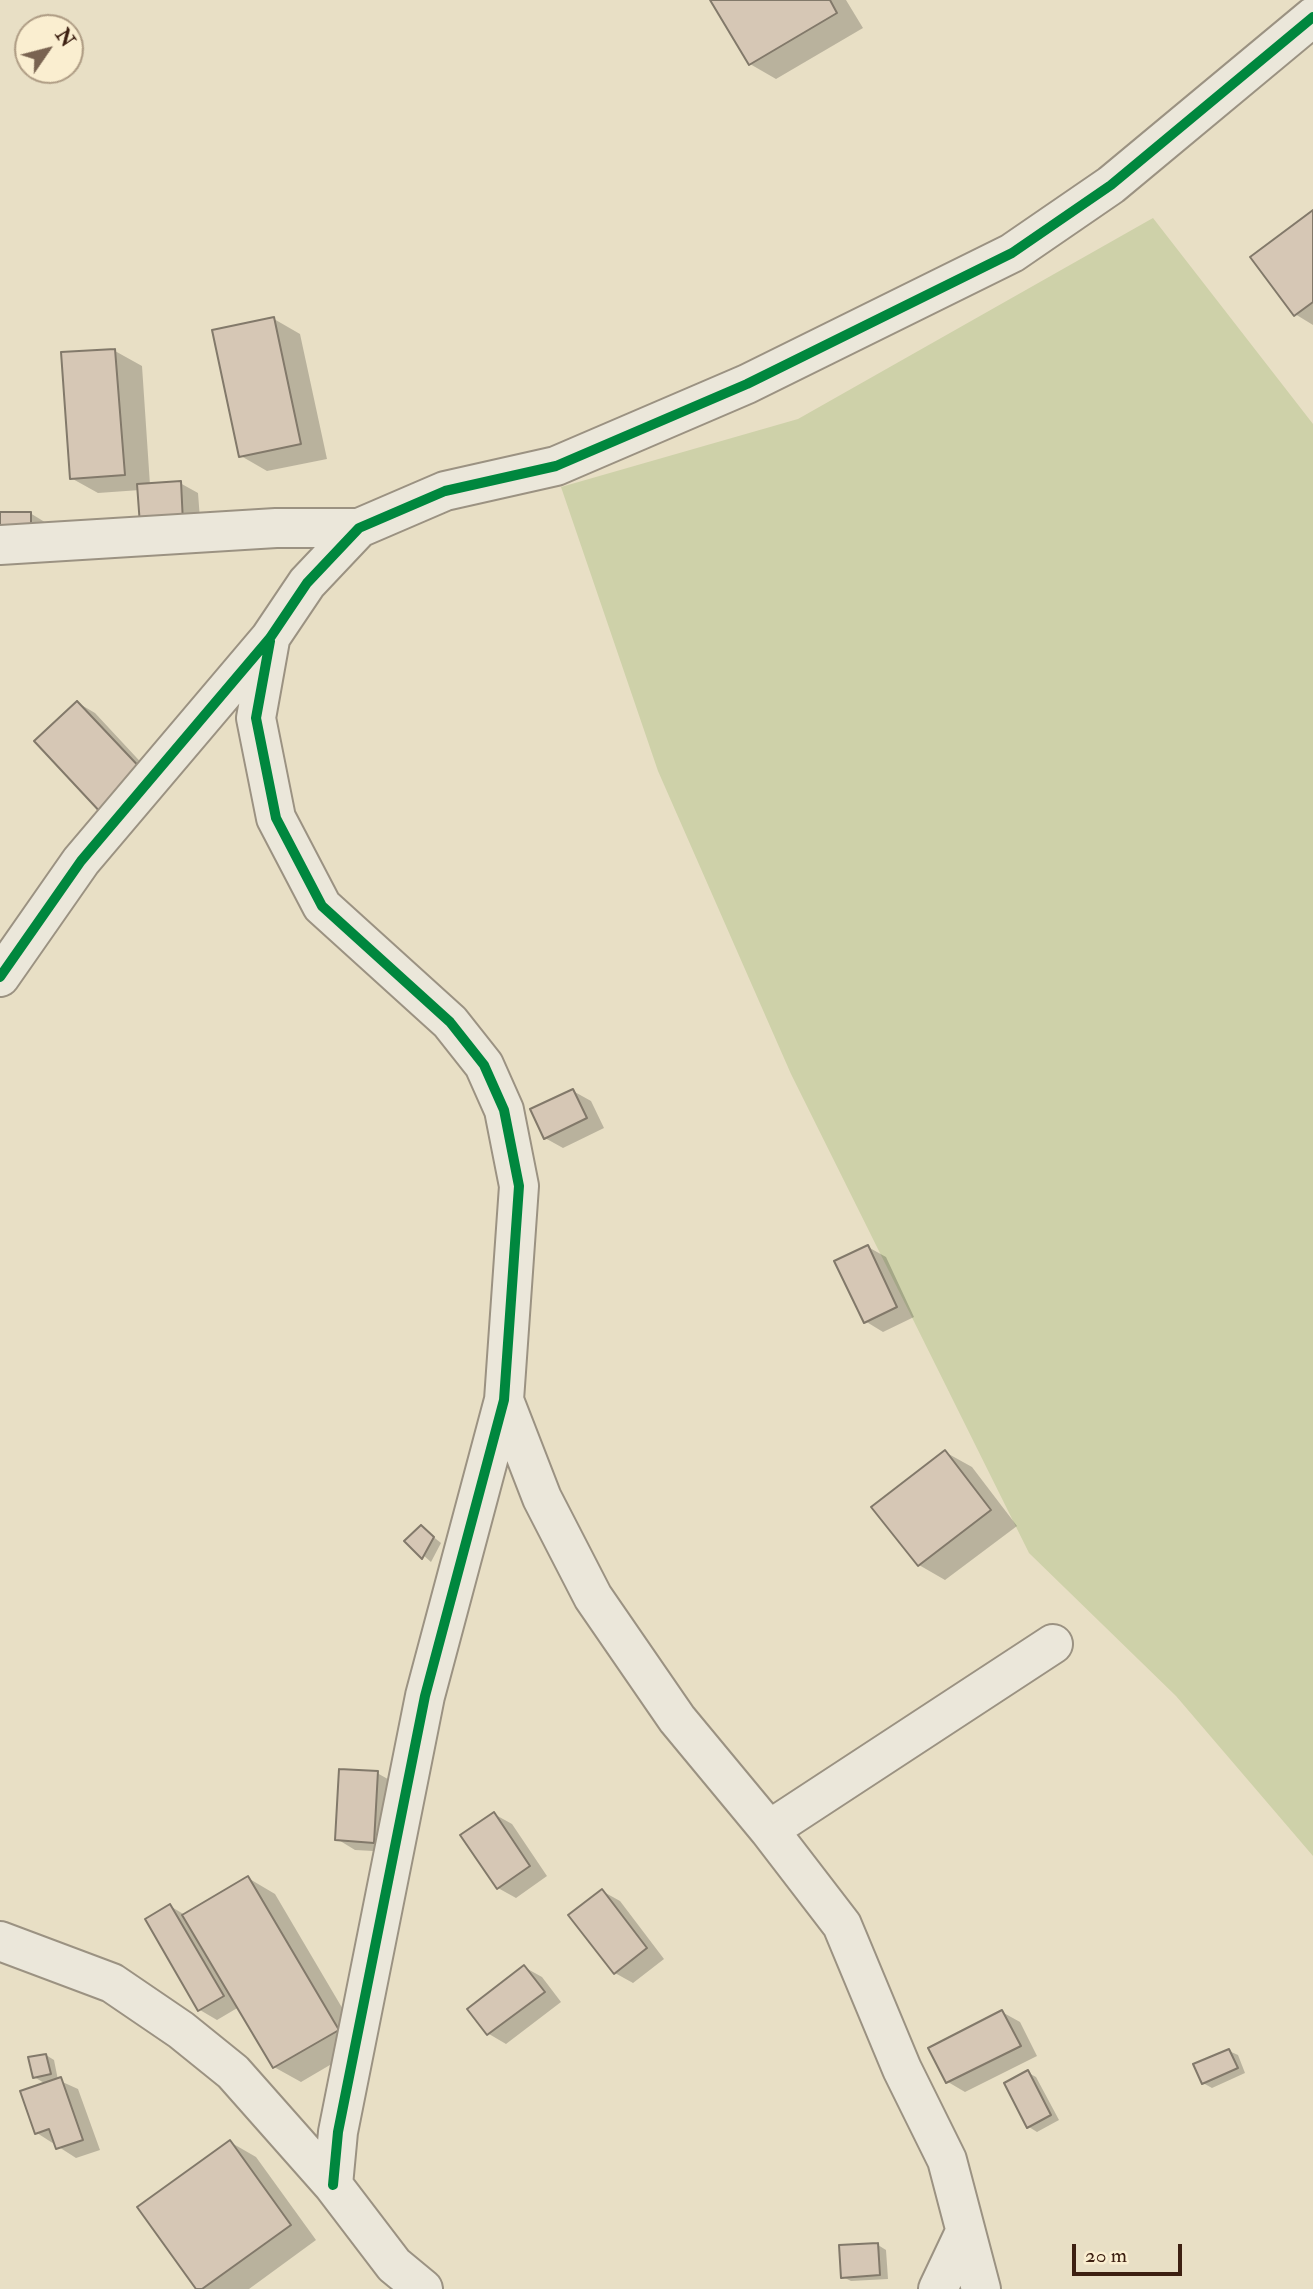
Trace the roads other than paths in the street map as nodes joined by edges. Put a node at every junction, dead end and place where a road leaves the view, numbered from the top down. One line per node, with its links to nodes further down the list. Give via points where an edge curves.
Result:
1 (1313, 17): 2 (street, via 1111,185 1012,253 747,384 555,466 445,491)
2 (359, 528): 3 (street, via 276,528); 4 (street, via 307,583)
3 (0, 545)
4 (270, 638): 5 (street, via 81,861); 6 (street, via 256,718 276,818 322,906 450,1023 484,1065 504,1110 519,1186)
5 (0, 977)
6 (504, 1400): 8 (street, via 542,1498 593,1597 677,1719); 10 (street, via 425,1696 338,2132)
7 (1054, 1644): 8 (street)
8 (769, 1830): 11 (street, via 842,1925 902,2069 947,2160)
9 (0, 1941): 10 (street, via 112,1983 181,2030 233,2072)
10 (333, 2185): 12 (street, via 394,2265)
11 (964, 2234): 13 (street); 14 (street)
12 (423, 2289)
13 (938, 2289)
14 (981, 2289)

